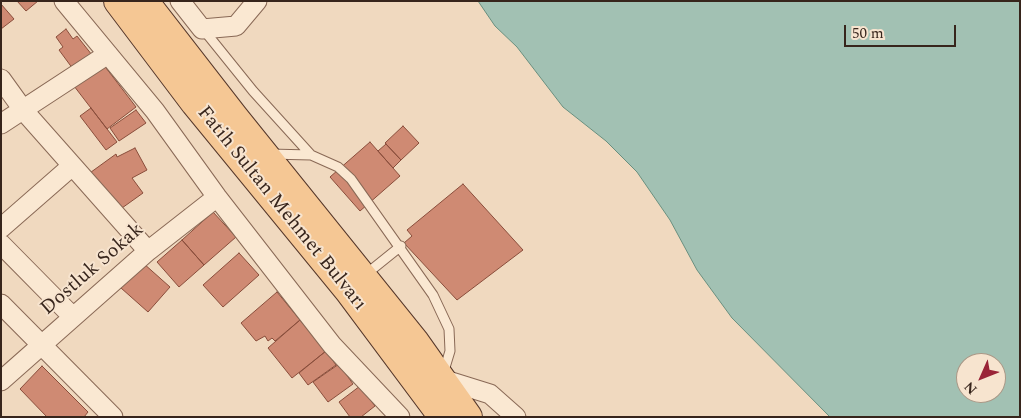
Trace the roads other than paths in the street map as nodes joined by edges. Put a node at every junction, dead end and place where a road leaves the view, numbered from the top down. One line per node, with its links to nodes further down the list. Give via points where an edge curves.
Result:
1 (64, 1): 7 (street)
2 (118, 1): 27 (main road, Fatih Sultan Mehmet Bulvarı, via 194,103 355,299)
3 (144, 1): 11 (main road, Fatih Sultan Mehmet Bulvarı)
4 (180, 1): 6 (street)
5 (257, 1): 6 (street, via 236,26)
6 (202, 29): 12 (lane)
7 (108, 54): 9 (street); 14 (street, via 155,111)
8 (1, 79): 9 (street)
9 (24, 111): 10 (street); 13 (street)
10 (1, 124)
11 (263, 154): 12 (lane); 19 (main road, Fatih Sultan Mehmet Bulvarı)
12 (311, 155): 17 (lane, via 338,167 351,179)
13 (72, 166): 15 (street); 18 (street)
14 (217, 197): 18 (street, Dostluk Sokak); 26 (street, via 332,344)
15 (1, 228)
16 (1, 244): 21 (street)
17 (401, 246): 19 (lane); 23 (lane, via 433,294 449,330 450,351)
18 (148, 251): 21 (street, Dostluk Sokak)
19 (363, 277): 23 (main road, Fatih Sultan Mehmet Bulvarı)
20 (1, 304): 22 (street)
21 (73, 317): 22 (street, Dostluk Sokak)
22 (42, 344): 24 (street, Dostluk Sokak); 25 (street)
23 (442, 379): 28 (main road, Fatih Sultan Mehmet Bulvarı); 29 (street, via 490,394)
24 (1, 382)
25 (112, 417)
26 (400, 417)
27 (444, 417)
28 (468, 417)
29 (516, 417)

